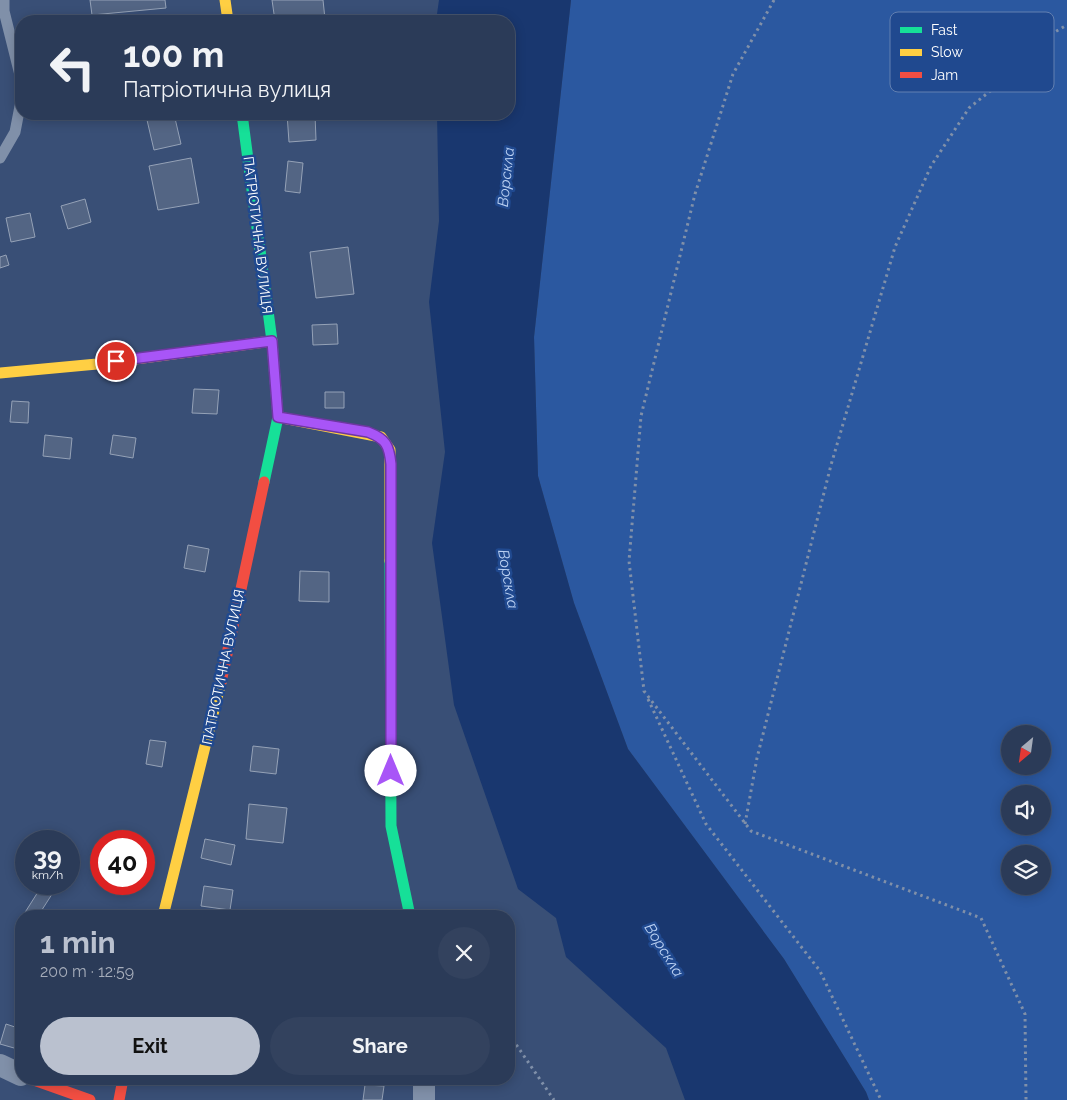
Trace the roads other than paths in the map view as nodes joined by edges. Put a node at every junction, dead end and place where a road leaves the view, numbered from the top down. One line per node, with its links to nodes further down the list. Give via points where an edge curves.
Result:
1 (4, 0): 4 (lane)
2 (225, 0): 3 (street)
3 (227, 15)
4 (15, 55)
5 (17, 120): 7 (lane, via 15,132)
6 (243, 120): 8 (street, ПАТРІОТИЧНА ВУЛИЦЯ)
7 (0, 158)
8 (272, 341): 9 (street, via 97,364); 10 (street, ПАТРІОТИЧНА ВУЛИЦЯ)
9 (0, 372)
10 (278, 417): 11 (street, ПАТРІОТИЧНА ВУЛИЦЯ, via 212,723); 12 (street, via 368,432 381,437 390,450 391,826)
11 (165, 910)
12 (409, 910)
13 (0, 1065): 14 (street)
14 (15, 1072)
15 (48, 1085): 18 (street)
16 (122, 1085): 19 (street)
17 (424, 1085): 20 (street)
18 (90, 1100)
19 (119, 1100)
20 (424, 1100)

